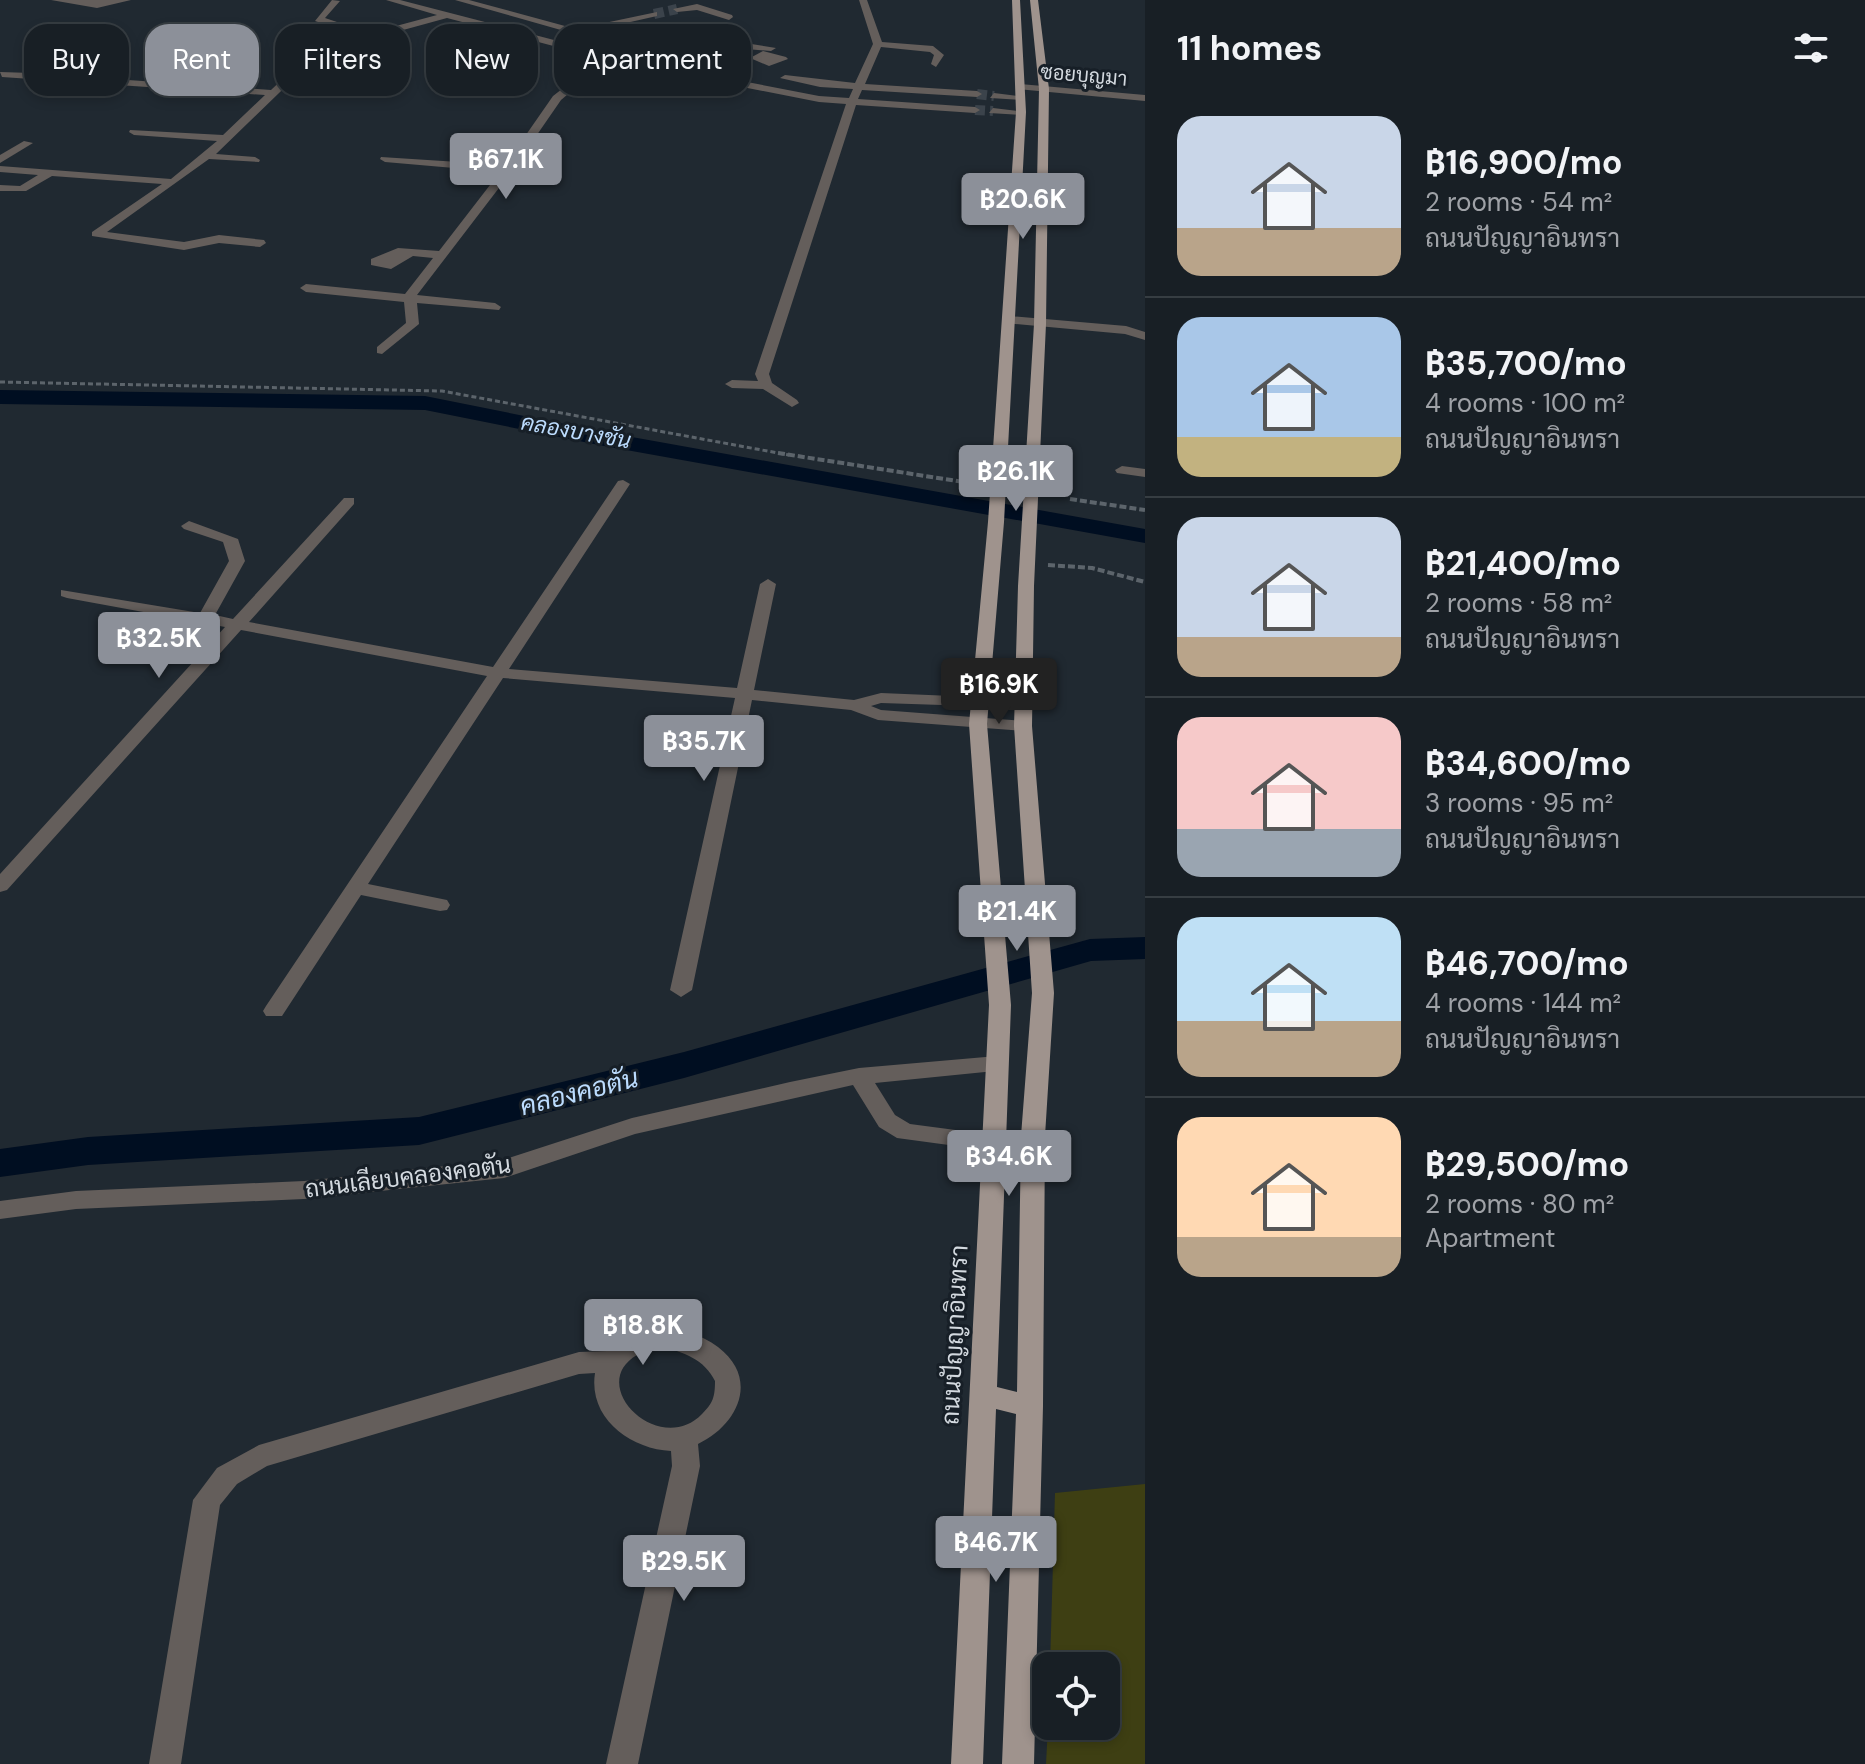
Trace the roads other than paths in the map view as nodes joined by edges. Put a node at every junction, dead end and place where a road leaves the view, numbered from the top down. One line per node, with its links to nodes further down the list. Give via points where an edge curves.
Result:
1 (55, 0): 2 (street, via 97,5)
2 (127, 0)
3 (390, 0): 13 (street)
4 (459, 0): 10 (street)
5 (504, 0): 10 (street)
6 (863, 0): 20 (street)
7 (1016, 0): 34 (main road, ถนนปัญญาอินทรา)
8 (1034, 0): 32 (main road)
9 (336, 1): 15 (street, via 318,19)
10 (480, 6): 18 (street)
11 (677, 9): 14 (street, via 697,7)
12 (654, 14): 16 (street)
13 (448, 15): 17 (street); 19 (street)
14 (729, 17)
15 (333, 24)
16 (608, 24)
17 (410, 25)
18 (554, 25)
19 (554, 43)
20 (878, 44): 24 (street, via 933,49 939,55); 31 (street)
21 (786, 46): 23 (street)
22 (751, 47): 23 (street)
23 (772, 52): 25 (street, via 755,58 763,62)
24 (936, 64)
25 (751, 68)
26 (759, 73): 31 (street)
27 (2, 74): 28 (street)
28 (24, 76)
29 (130, 83): 35 (street)
30 (751, 84): 40 (street)
31 (860, 86): 36 (street); 40 (street)
32 (1044, 89): 34 (street, ซอยบุญมา); 39 (street, ซอยบุญมา); 63 (main road)
33 (275, 90): 35 (street)
34 (1020, 92): 38 (street, ซอยบุญมา); 43 (main road, ถนนปัญญาอินทรา)
35 (272, 93): 45 (street)
36 (977, 94)
37 (562, 96): 52 (street)
38 (994, 96)
39 (1145, 98)
40 (852, 102): 41 (street); 67 (street, via 762,374)
41 (975, 110)
42 (993, 111): 43 (street)
43 (1021, 112): 62 (main road, ถนนปัญญาอินทรา)
44 (134, 132): 45 (street)
45 (224, 138): 47 (street)
46 (28, 143): 49 (street)
47 (207, 156): 50 (street); 54 (street)
48 (385, 159): 52 (street)
49 (0, 160)
50 (255, 160)
51 (0, 169): 53 (street)
52 (508, 169): 58 (street)
53 (51, 172): 54 (street); 55 (street, via 22,189)
54 (173, 182): 56 (street, via 96,234 184,246 219,239)
55 (0, 188)
56 (260, 243)
57 (409, 253): 58 (street)
58 (443, 255): 60 (street)
59 (306, 288): 60 (street)
60 (410, 296): 61 (street); 65 (street, via 413,324)
61 (495, 307)
62 (1008, 325): 63 (street); 80 (main road, ถนนปัญญาอินทรา)
63 (1039, 328): 64 (street, via 1121,339); 81 (main road)
64 (1142, 336)
65 (382, 350)
66 (732, 384): 67 (street)
67 (766, 385): 68 (street)
68 (792, 403)
69 (1122, 470): 70 (street)
70 (1145, 473)
71 (623, 484): 78 (street)
72 (349, 501): 77 (street)
73 (189, 526): 76 (street, via 230,539 237,561)
74 (768, 584): 79 (street)
75 (67, 593): 76 (street)
76 (205, 619): 77 (street)
77 (238, 625): 78 (street); 85 (street)
78 (500, 673): 79 (street); 86 (street)
79 (745, 694): 82 (street); 88 (street)
80 (980, 703): 81 (street); 82 (street, via 881,698); 83 (main road, ถนนปัญญาอินทรา)
81 (1025, 704): 84 (main road)
82 (854, 705): 83 (street, via 878,715)
83 (978, 724): 84 (street); 90 (main road, ถนนปัญญาอินทรา, via 1000,1005)
84 (1023, 726): 96 (main road, via 1043,993 1033,1136)
85 (0, 886)
86 (357, 888): 87 (street); 89 (street)
87 (440, 905)
88 (681, 990)
89 (274, 1011)
90 (997, 1064): 91 (street, ถนนเลียบคลองคอตัน); 92 (main road, ถนนปัญญาอินทรา)
91 (859, 1076): 92 (street, via 893,1127); 93 (street, ถนนเลียบคลองคอตัน, via 632,1126 504,1169 304,1190 76,1200)
92 (993, 1142): 95 (main road, ถนนปัญญาอินทรา)
93 (0, 1210)
94 (612, 1362): 97 (street, via 605,1395 625,1425 643,1435); 97 (street, via 624,1349 660,1336 698,1344 713,1355 724,1370 726,1403 703,1430); 98 (street, via 579,1363 274,1452 227,1476 207,1500)
95 (982, 1395): 96 (main road); 100 (main road, ถนนปัญญาอินทรา)
96 (1030, 1406): 101 (main road)
97 (684, 1437): 99 (street, via 686,1466)
98 (165, 1764)
99 (622, 1764)
100 (967, 1764)
101 (1018, 1764)

